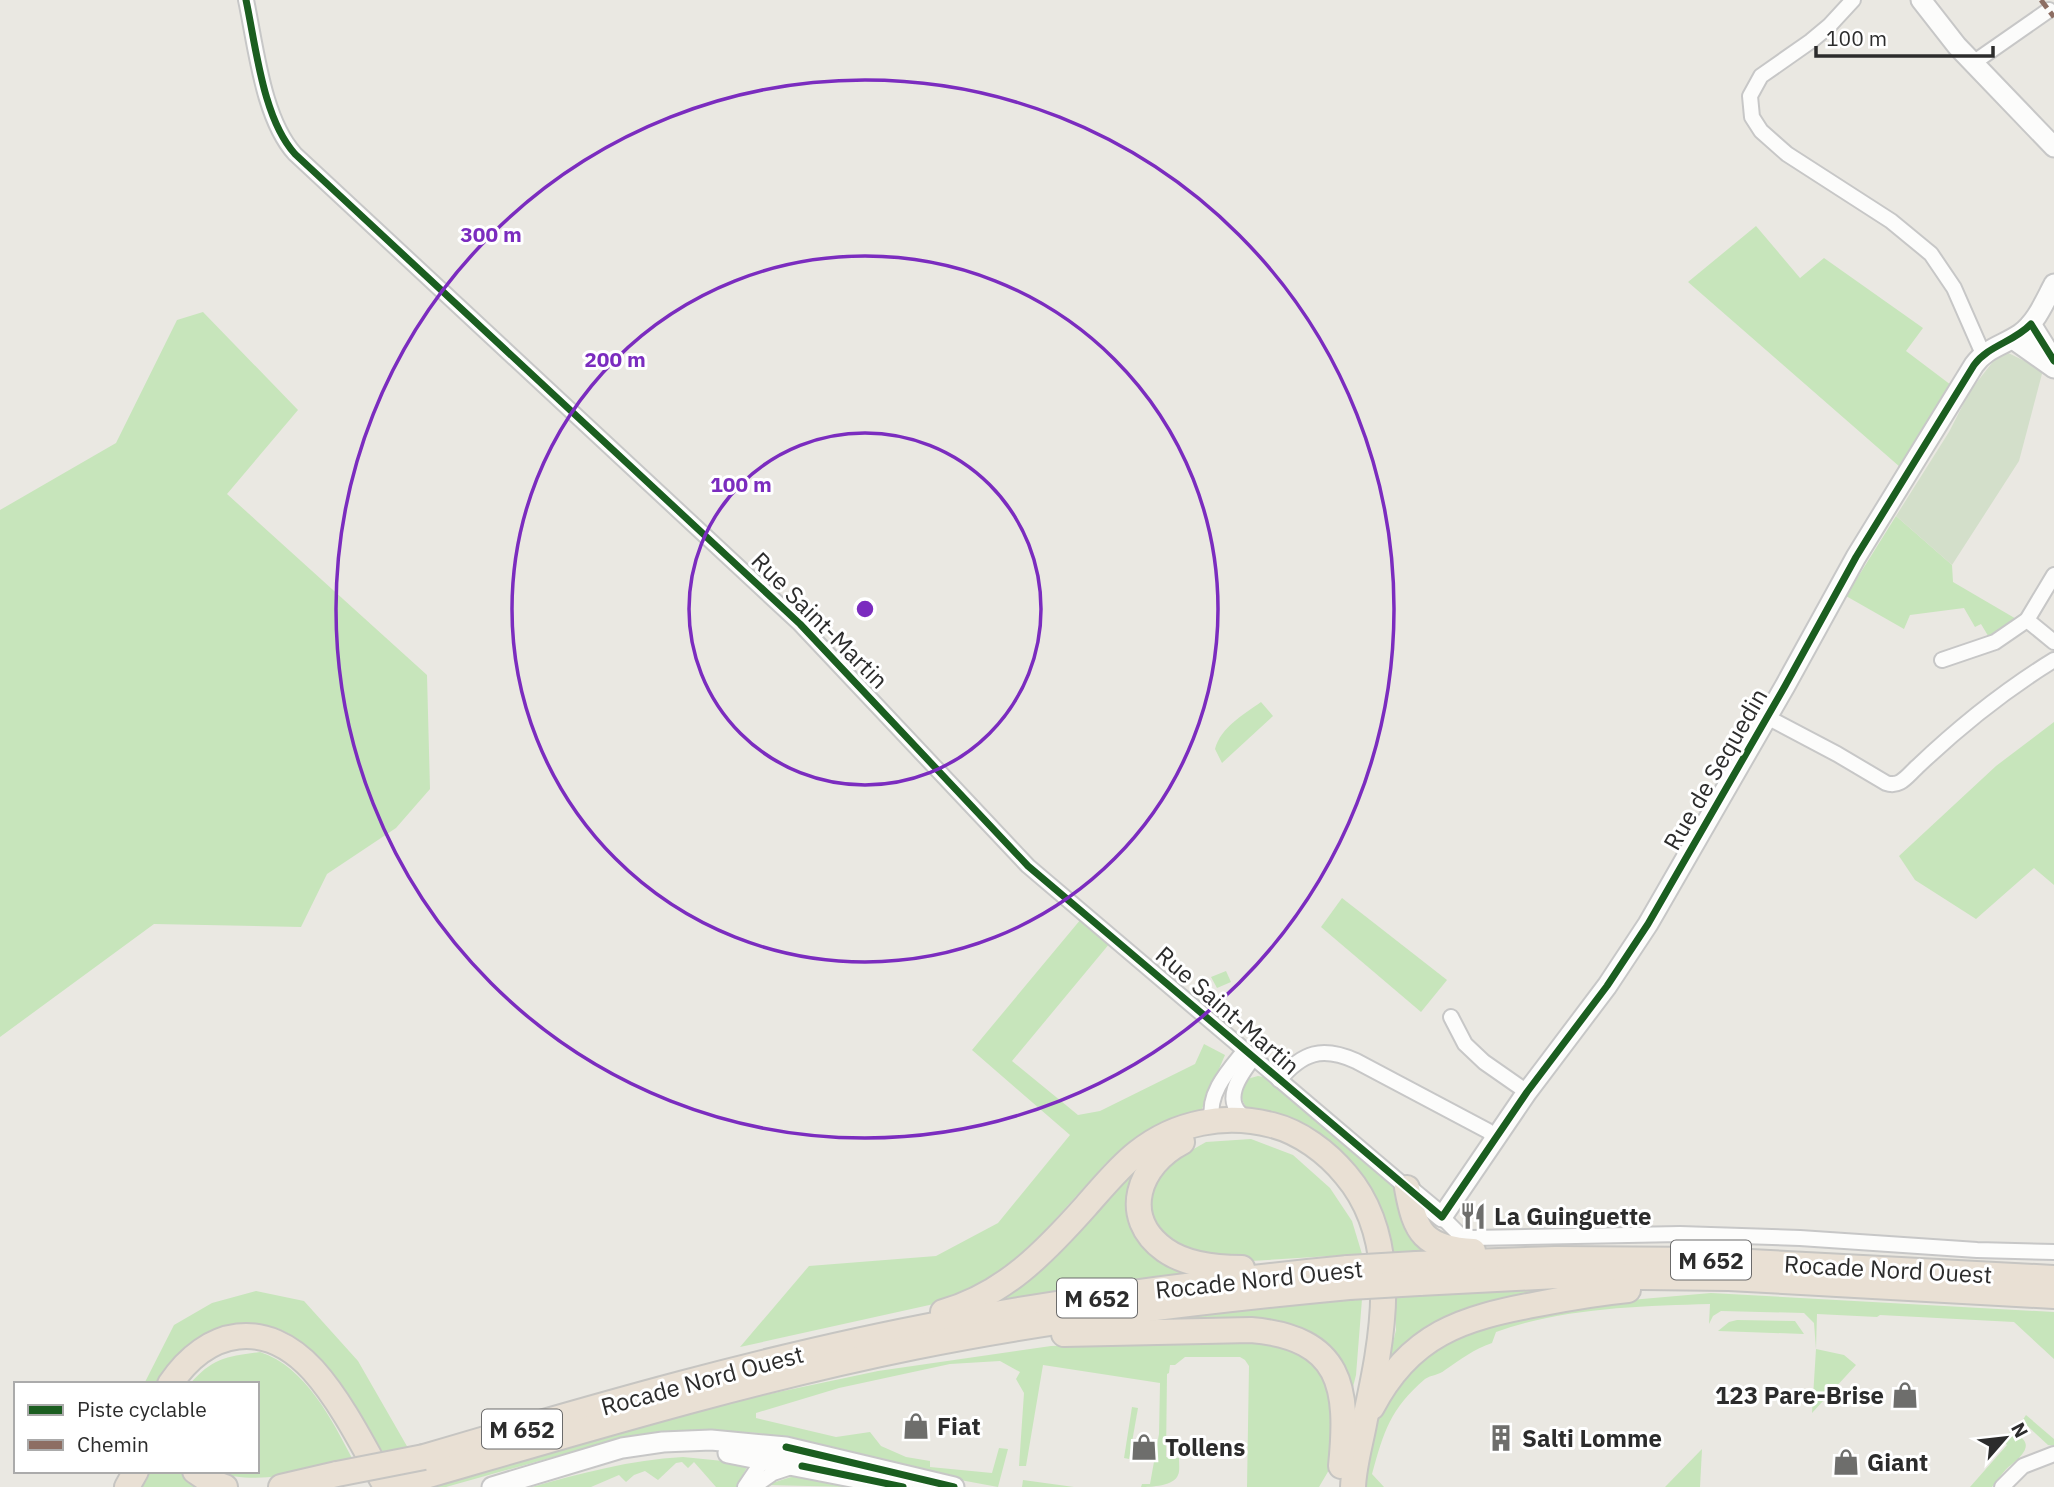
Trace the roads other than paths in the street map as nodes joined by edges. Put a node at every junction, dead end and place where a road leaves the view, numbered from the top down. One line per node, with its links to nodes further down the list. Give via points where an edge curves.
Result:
1 (246, 0): 20 (street, Rue Saint-Martin, via 270,110 295,154 808,631 1028,866)
2 (1853, 0): 10 (street, via 1811,41 1761,76 1750,96 1752,117 1787,154 1894,223 1931,254 1954,288)
3 (1921, 0): 5 (street)
4 (2049, 10): 5 (street)
5 (1973, 63): 6 (street)
6 (2054, 147)
7 (2054, 284): 8 (street)
8 (2033, 321): 9 (street, Rue de Sequedin); 11 (street)
9 (2013, 339): 10 (street, Rue de Sequedin); 12 (street)
10 (1983, 354): 18 (street, Rue de Sequedin, via 1867,538)
11 (2054, 361)
12 (2054, 368)
13 (2054, 575): 14 (street)
14 (2027, 620): 15 (street); 16 (street, via 1995,642)
15 (2054, 642)
16 (1942, 660)
17 (2054, 660): 18 (street, via 1988,707 1895,785)
18 (1767, 717): 22 (street, Rue de Sequedin, via 1642,934)
19 (1451, 1017): 22 (street, via 1465,1044)
20 (1249, 1054): 21 (street, Rue Saint-Martin); 23 (street, via 1216,1090); 24 (street, via 1233,1095)
21 (1279, 1080): 25 (street, via 1305,1057 1335,1053 1464,1118); 26 (street, Rue Saint-Martin)
22 (1527, 1092): 25 (street, Rue de Sequedin)
23 (1212, 1120): 24 (highway, via 1225,1129); 35 (highway, via 1178,1130 1136,1154 1045,1251 996,1289 964,1306)
24 (1244, 1126): 31 (highway, via 1183,1141 1150,1166 1141,1182 1139,1200 1143,1223 1154,1241 1187,1261 1218,1267); 38 (highway, via 1280,1127 1325,1154 1351,1181 1370,1217 1380,1256 1383,1304); 47 (highway, via 1282,1141 1316,1162 1346,1196 1364,1237 1371,1286 1370,1326)
25 (1495, 1139): 27 (street, Rue de Sequedin)
26 (1407, 1188): 27 (highway)
27 (1431, 1218): 28 (street, via 1471,1238 1679,1234); 29 (highway, via 1427,1240 1460,1250 1624,1252)
28 (2054, 1252)
29 (1712, 1260): 30 (highway, Rocade Nord Ouest / M 652, via 1555,1259); 33 (highway, Rocade Nord Ouest / M 652)
30 (1418, 1273): 31 (highway, Rocade Nord Ouest / M 652, bridge); 32 (highway, Rocade Nord Ouest / M 652)
31 (1348, 1278): 35 (highway, Rocade Nord Ouest / M 652, via 1167,1287); 36 (highway, Rocade Nord Ouest / M 652)
32 (1729, 1278): 34 (highway, Rocade Nord Ouest / M 652); 38 (highway, via 1564,1299 1463,1322 1432,1338 1407,1359 1384,1386)
33 (2054, 1279)
34 (2054, 1296)
35 (849, 1342): 44 (highway, Rocade Nord Ouest / M 652, via 699,1379)
36 (913, 1347): 44 (highway, Rocade Nord Ouest / M 652); 47 (highway, via 1080,1333 1251,1330 1281,1335 1314,1349 1338,1379 1344,1411)
37 (176, 1379): 50 (highway, via 199,1352 229,1337 248,1336 282,1345 326,1387)
38 (1365, 1420): 47 (highway, via 1356,1461)
39 (786, 1447): 41 (street); 42 (street, via 711,1440 663,1442 622,1448); 55 (street)
40 (2054, 1454): 56 (street, via 2023,1466)
41 (763, 1458): 42 (street, via 678,1450); 43 (street); 52 (street)
42 (567, 1465): 51 (street)
43 (802, 1466): 53 (street, via 778,1470); 54 (street)
44 (423, 1467): 46 (highway, bridge); 50 (highway, Rocade Nord Ouest / M 652)
45 (198, 1473): 48 (highway)
46 (332, 1480): 49 (highway)
47 (1343, 1483)
48 (225, 1487)
49 (281, 1487)
50 (387, 1487)
51 (492, 1487)
52 (745, 1487)
53 (753, 1487)
54 (903, 1487)
55 (954, 1487)
56 (2002, 1487)

